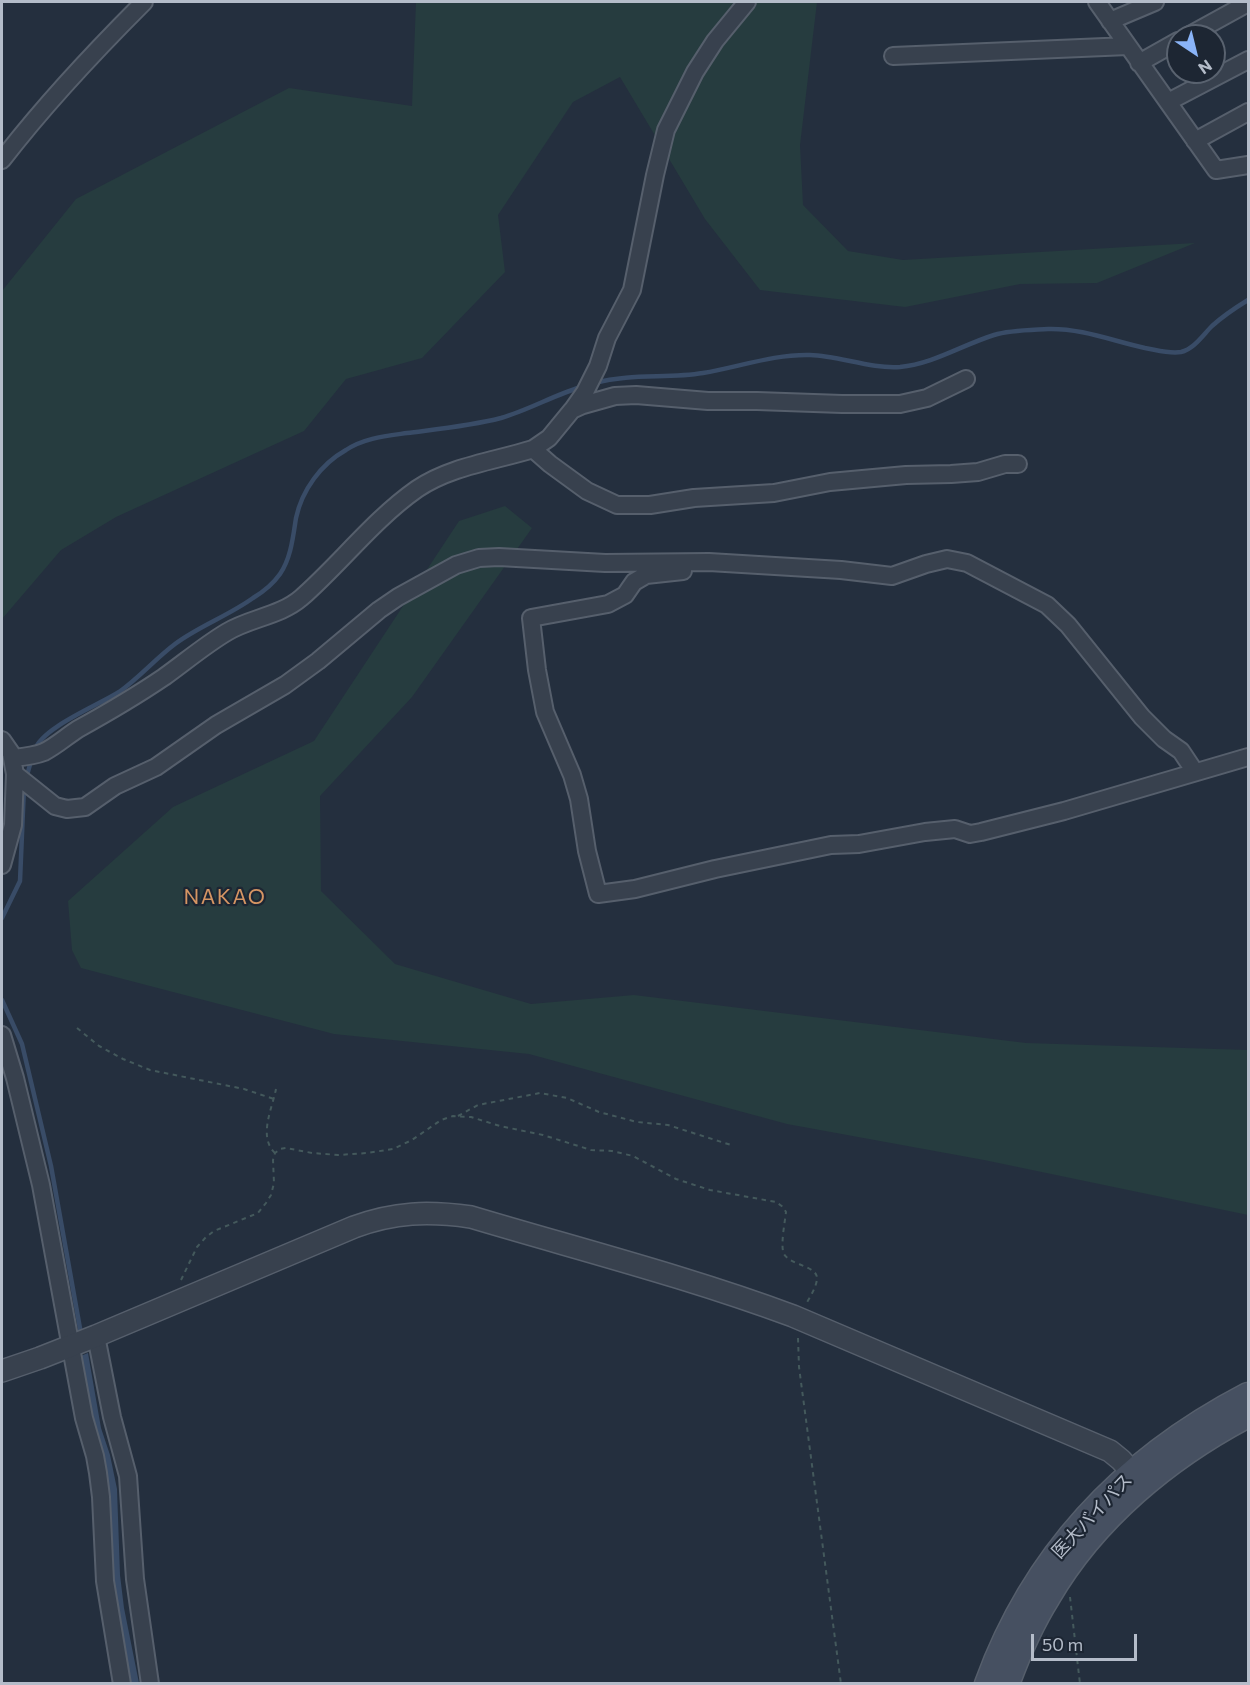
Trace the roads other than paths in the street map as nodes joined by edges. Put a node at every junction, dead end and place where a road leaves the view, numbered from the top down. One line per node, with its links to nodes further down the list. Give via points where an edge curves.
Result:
1 (144, 2): 16 (street)
2 (747, 2): 19 (street, via 695,72 666,130 632,290 607,338 598,366)
3 (1097, 2): 6 (street)
4 (1155, 2): 6 (street)
5 (1246, 3): 7 (street)
6 (1110, 21): 8 (street)
7 (1209, 24)
8 (1128, 46): 10 (street); 12 (street)
9 (1166, 48): 12 (street)
10 (892, 56)
11 (1248, 60): 13 (street)
12 (1139, 63): 13 (street)
13 (1168, 102): 15 (street)
14 (1248, 112): 15 (street)
15 (1195, 141): 17 (street, via 1216,170)
16 (2, 159)
17 (1248, 165)
18 (966, 380): 19 (street, via 927,399 900,404 708,401 622,395)
19 (572, 410): 20 (street, via 549,438)
20 (533, 449): 21 (street, via 587,491 617,505 774,494 830,482 978,472); 25 (street, via 474,464 418,488 384,515 300,599 227,632 142,692)
21 (1018, 464)
22 (709, 562): 25 (street, via 605,563 499,557 468,561 398,597 285,685 85,807 55,806); 26 (street, via 892,576 947,559 967,563 1047,605 1068,625 1142,717 1181,751); 26 (street, via 694,570 646,575 634,582 625,595 608,604 531,618 545,712 579,799 598,894 831,845 955,829 969,834 981,832)
23 (2, 740): 25 (street)
24 (1248, 757): 26 (street)
25 (14, 766): 27 (street, via 13,825)
26 (1195, 772)
27 (2, 865)
28 (2, 1035): 29 (street)
29 (83, 1341): 30 (street); 33 (street, via 354,1227 389,1216 425,1212 471,1217 742,1297 800,1319 1110,1451); 34 (street, via 84,1418 98,1473 105,1581); 35 (street, via 112,1417 128,1476 135,1579)
30 (2, 1371)
31 (1248, 1395): 33 (main road, 医大バイパス, via 1183,1434)
32 (1248, 1415): 33 (main road, 医大バイパス, via 1176,1460)
33 (1137, 1479): 36 (main road, 医大バイパス, via 1101,1501 1053,1558 1014,1620); 37 (main road, 医大バイパス, via 1062,1575 1035,1620)
34 (122, 1683)
35 (150, 1683)
36 (987, 1683)
37 (1006, 1683)

